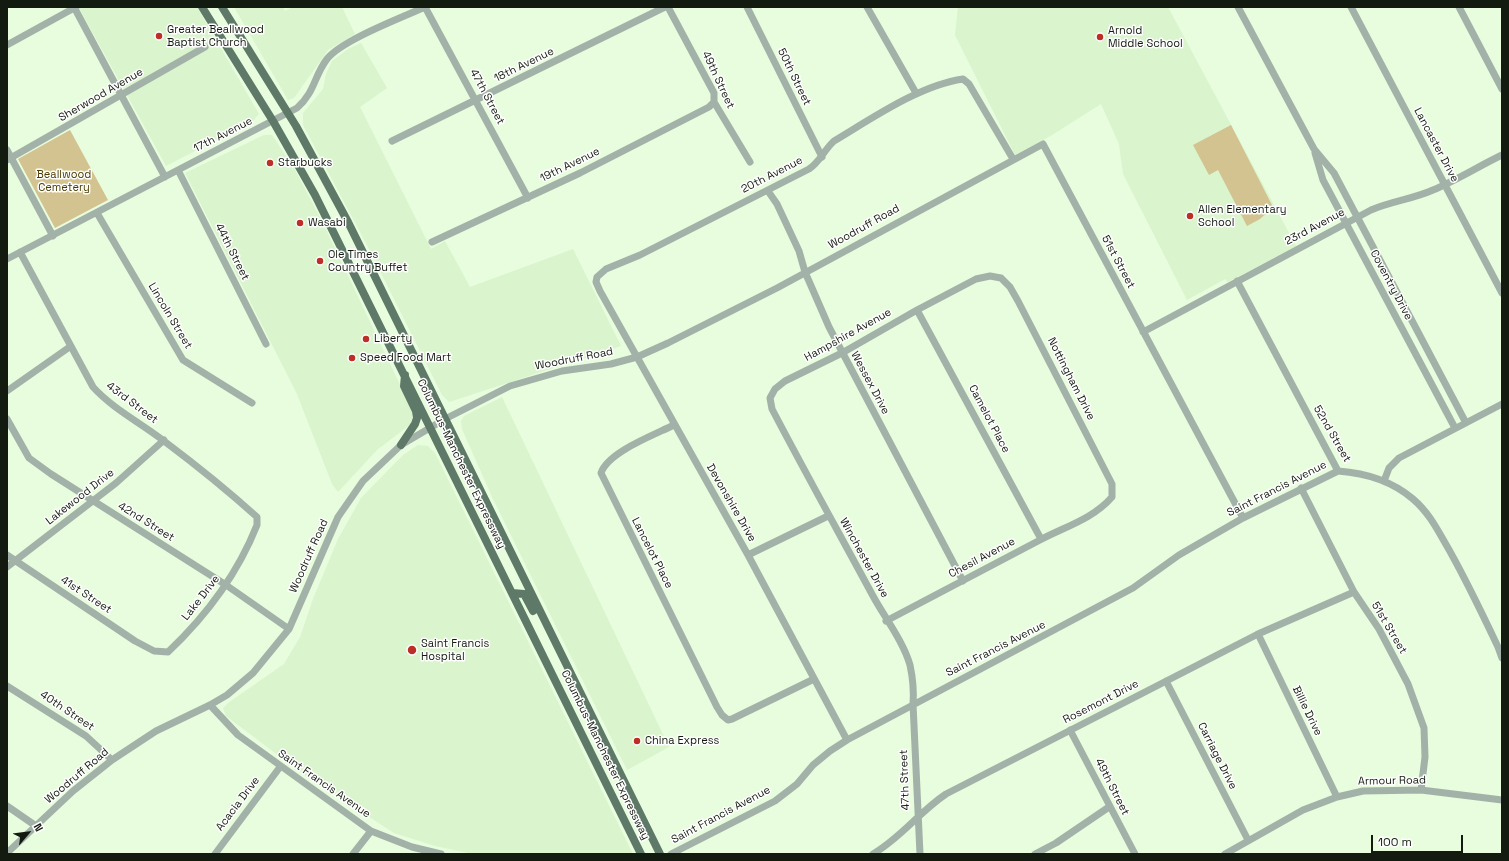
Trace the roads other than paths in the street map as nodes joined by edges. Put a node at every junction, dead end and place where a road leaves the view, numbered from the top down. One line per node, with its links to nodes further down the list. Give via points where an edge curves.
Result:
1 (75, 7): 11 (street); 15 (street)
2 (202, 7): 19 (main road, Columbus-Manchester Expressway)
3 (222, 7): 18 (main road, Columbus-Manchester Expressway)
4 (425, 7): 16 (street, 47th Street); 18 (street, 17th Avenue, via 333,52 322,67 306,100)
5 (667, 7): 16 (street, 18th Avenue); 17 (street, 49th Street, via 714,93)
6 (747, 7): 24 (street, 50th Street)
7 (867, 7): 14 (street)
8 (1238, 7): 21 (street, Coventry Drive)
9 (1351, 7): 30 (street, Lancaster Drive)
10 (1459, 7): 13 (street)
11 (7, 45)
12 (205, 47): 15 (street, Sherwood Avenue)
13 (1502, 89)
14 (916, 94): 24 (street, 20th Avenue, via 834,141); 26 (street, 20th Avenue, via 963,79 969,84)
15 (122, 96): 25 (street, Sherwood Avenue); 29 (street)
16 (477, 101): 20 (street, 18th Avenue); 32 (street, 47th Street)
17 (714, 102): 27 (street, 49th Street); 32 (street, 19th Avenue, via 676,124)
18 (288, 113): 19 (street, 17th Avenue); 56 (main road, Columbus-Manchester Expressway, via 368,262)
19 (273, 121): 28 (street, 17th Avenue); 51 (main road, Columbus-Manchester Expressway, via 315,195)
20 (392, 141)
21 (1314, 149): 34 (street, Coventry Drive, via 1334,173); 35 (street, Coventry Drive, via 1323,180)
22 (7, 150): 25 (street)
23 (1502, 155): 30 (street, 23rd Avenue)
24 (822, 157): 31 (street, 20th Avenue, via 809,170)
25 (9, 159): 36 (street)
26 (1012, 159): 40 (street, Woodruff Road); 46 (street, 51st Street, via 1043,144)
27 (750, 162)
28 (178, 170): 29 (street, 17th Avenue); 47 (street, 44th Street)
29 (165, 177): 33 (street, 17th Avenue)
30 (1444, 184): 34 (street, 23rd Avenue, via 1421,195 1390,202); 44 (street, Lancaster Drive)
31 (768, 191): 40 (street, Wessex Drive, via 788,226); 41 (street, 20th Avenue, via 640,255 606,268)
32 (528, 198): 37 (street, 19th Avenue)
33 (97, 212): 36 (street, 17th Avenue); 53 (street, Lincoln Street, via 183,360)
34 (1357, 218): 35 (street, 23rd Avenue); 57 (street, Coventry Drive)
35 (1346, 223): 42 (street, 23rd Avenue); 61 (street, Coventry Drive)
36 (53, 236): 38 (street, 17th Avenue)
37 (432, 242)
38 (20, 252): 39 (street, 17th Avenue); 48 (street, 43rd Street)
39 (7, 259)
40 (805, 272): 49 (street, Wessex Drive); 50 (street, Woodruff Road)
41 (597, 277): 50 (street, Devonshire Drive, via 596,282)
42 (1238, 281): 46 (street, 23rd Avenue); 64 (street, 52nd Street)
43 (967, 284): 45 (street, Hampshire Avenue); 69 (street, Nottingham Drive, via 990,276 1001,278 1010,287 1025,315 1112,484 1112,497 1104,507)
44 (1502, 293)
45 (917, 310): 49 (street, Hampshire Avenue); 71 (street, Camelot Place)
46 (1143, 332): 70 (street, 51st Street)
47 (266, 344)
48 (71, 346): 52 (street); 62 (street, 43rd Street, via 85,375 102,396)
49 (842, 352): 59 (street, Hampshire Avenue, via 785,381 775,389 770,398 772,409); 77 (street, Wessex Drive)
50 (637, 357): 56 (street, Woodruff Road, via 530,379 489,395); 58 (street, Devonshire Drive)
51 (405, 374): 60 (main road, Columbus-Manchester Expressway); 63 (main road, via 404,386 416,411 416,418 415,424)
52 (7, 391)
53 (252, 403)
54 (1502, 404): 57 (street)
55 (7, 419): 67 (street, 42nd Street, via 29,458)
56 (445, 419): 60 (street, Woodruff Road); 84 (main road, Columbus-Manchester Expressway)
57 (1466, 423): 61 (street)
58 (674, 425): 74 (street, Devonshire Drive); 87 (street, Lancelot Place, via 610,460 603,466 601,473 717,707 728,720)
59 (781, 426): 68 (street, Winchester Drive)
60 (431, 427): 63 (street, Woodruff Road); 80 (main road, Columbus-Manchester Expressway)
61 (1455, 428): 65 (street, via 1399,458 1389,468)
62 (164, 440): 67 (street, Lakewood Drive); 72 (street, 43rd Street, via 257,517 257,525)
63 (401, 445): 82 (street, Woodruff Road, via 363,481 338,517)
64 (1338, 471): 65 (street, 52nd Street, via 1360,473); 66 (street, Saint Francis Avenue)
65 (1384, 481): 86 (street, 52nd Street, via 1414,500 1432,519 1457,562)
66 (1300, 488): 70 (street, Saint Francis Avenue); 79 (street, 51st Street)
67 (93, 501): 75 (street, Lakewood Drive); 78 (street, 42nd Street)
68 (828, 516): 74 (street); 81 (street, Winchester Drive)
69 (1088, 517): 71 (street, Chesil Avenue)
70 (1243, 518): 90 (street, Saint Francis Avenue, via 1179,555 1133,588)
71 (1041, 539): 77 (street, Chesil Avenue)
72 (251, 540): 78 (street, Lake Drive)
73 (7, 555): 75 (street, 41st Street)
74 (748, 556): 87 (street, Devonshire Drive)
75 (14, 561): 76 (street, Lakewood Drive); 85 (street, 41st Street)
76 (7, 567)
77 (963, 581): 81 (street, Chesil Avenue)
78 (226, 585): 82 (street, 42nd Street); 85 (street, Lake Drive, via 182,639 168,652)
79 (1354, 592): 83 (street, Rosemont Drive); 96 (street, 51st Street, via 1379,629 1408,684 1424,728 1425,757)
80 (512, 593): 84 (main road, via 524,594 546,634); 109 (main road, Columbus-Manchester Expressway)
81 (886, 621): 90 (street, Winchester Drive, via 910,664 914,688)
82 (289, 629): 91 (street, Woodruff Road, via 253,673 227,695)
83 (1258, 634): 88 (street, Rosemont Drive); 97 (street, Billie Drive)
84 (554, 642): 110 (main road, Columbus-Manchester Expressway)
85 (154, 652)
86 (1502, 658)
87 (814, 679): 93 (street, Devonshire Drive)
88 (1166, 681): 92 (street, Rosemont Drive); 104 (street, Carriage Drive)
89 (7, 686): 94 (street, 40th Street, via 86,736)
90 (913, 704): 93 (street, Saint Francis Avenue); 101 (street, 47th Street)
91 (210, 705): 94 (street, Woodruff Road, via 156,731); 95 (street, Saint Francis Avenue, via 238,735)
92 (1070, 730): 100 (street, 49th Street); 101 (street, Rosemont Drive, via 946,794)
93 (847, 740): 111 (street, Saint Francis Avenue, via 813,765 797,784 775,801)
94 (112, 760): 102 (street, Woodruff Road, via 73,791)
95 (280, 767): 103 (street, Saint Francis Avenue); 106 (street, Acacia Drive)
96 (1421, 790): 97 (street, Armour Road, via 1363,791); 98 (street, Armour Road)
97 (1337, 797): 104 (street, Armour Road, via 1303,810)
98 (1502, 800)
99 (7, 806): 102 (street)
100 (1110, 807): 114 (street); 115 (street, 49th Street)
101 (918, 816): 112 (street, Rosemont Drive, via 907,829); 113 (street, 47th Street)
102 (36, 826): 105 (street, Woodruff Road)
103 (371, 831): 107 (street); 108 (street, Saint Francis Avenue, via 412,848)
104 (1248, 840): 116 (street, Armour Road)
105 (7, 853)
106 (215, 854)
107 (353, 854)
108 (442, 854)
109 (641, 854)
110 (660, 854)
111 (671, 854)
112 (873, 854)
113 (920, 854)
114 (1035, 854)
115 (1135, 854)
116 (1225, 854)

